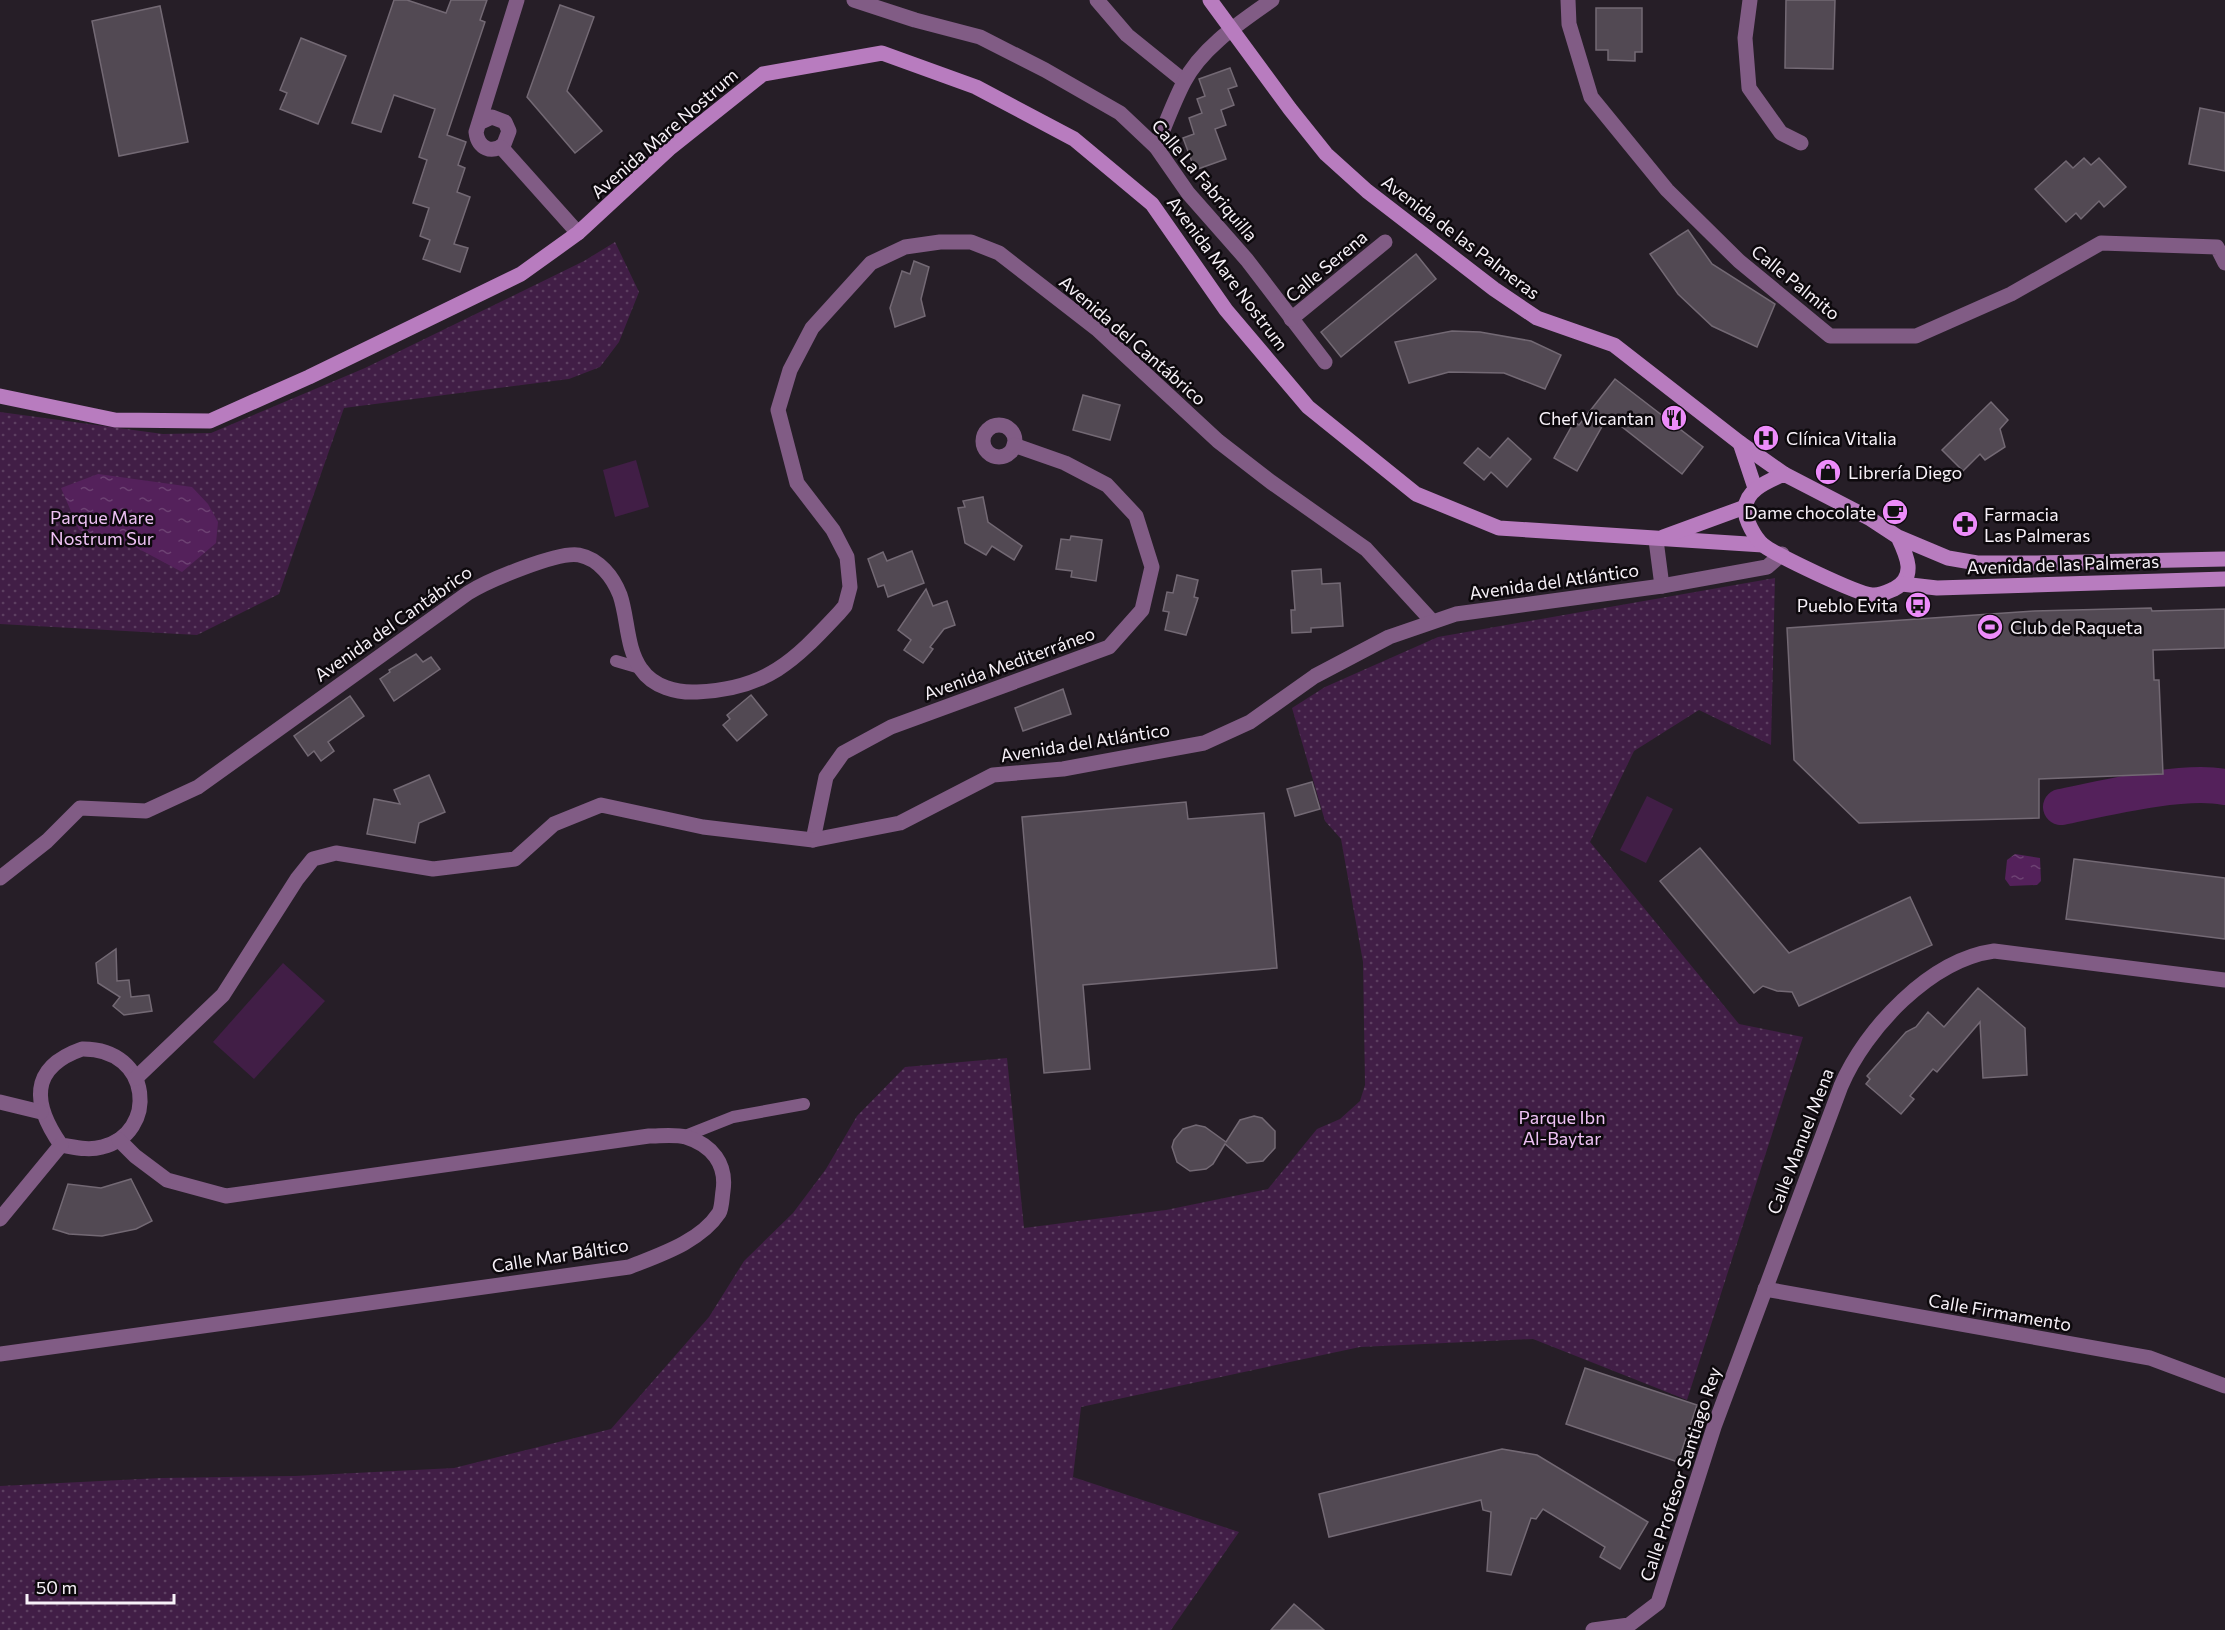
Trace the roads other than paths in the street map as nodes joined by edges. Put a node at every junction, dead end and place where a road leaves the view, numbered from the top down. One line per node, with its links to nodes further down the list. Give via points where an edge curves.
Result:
1 (517, 0): 10 (street)
2 (854, 0): 15 (street, Calle La Fabriquilla, via 980,37 1120,113)
3 (1097, 0): 9 (street, via 1127,34)
4 (1210, 0): 8 (street, Avenida de las Palmeras)
5 (1272, 0): 8 (street)
6 (1568, 0): 18 (street, Calle Palmito, via 1569,24 1591,98 1683,206 1739,261 1830,336 1916,336 2012,294 2101,243)
7 (1750, 0): 13 (street, via 1744,38 1749,88 1781,133)
8 (1232, 29): 9 (street, via 1202,57); 23 (street, Avenida de las Palmeras, via 1326,154 1367,191 1538,318 1614,345)
9 (1184, 81): 15 (street)
10 (486, 94): 11 (street); 12 (street)
11 (499, 118): 12 (street); 14 (street, via 508,131)
12 (480, 123): 14 (street, via 476,132 479,143 490,149)
13 (1801, 143)
14 (501, 147): 16 (street)
15 (1156, 147): 20 (street, Calle La Fabriquilla, via 1188,193 1247,260)
16 (578, 233): 22 (street, Avenida Mare Nostrum, via 521,274 489,291 210,421 115,420); 29 (street, Avenida Mare Nostrum, via 669,149 763,74 882,53 976,87 1074,139 1152,204 1226,310 1308,407 1416,494 1499,528)
17 (1385, 242): 20 (street, Calle Serena)
18 (2221, 246): 19 (street, Calle Palmito)
19 (2225, 263)
20 (1291, 319): 21 (street, Calle La Fabriquilla)
21 (1325, 362)
22 (0, 396)
23 (1740, 444): 25 (street, Avenida de las Palmeras); 26 (street)
24 (1014, 445): 39 (street, Avenida Mediterráneo, via 1065,463 1107,485 1136,516 1152,567 1142,610 1109,648 891,727 843,753 826,777)
25 (1784, 474): 26 (street); 28 (street, Avenida de las Palmeras)
26 (1755, 488): 27 (street)
27 (1745, 507): 29 (street, Avenida Mare Nostrum); 30 (street, via 1748,522)
28 (1898, 537): 32 (street, Avenida de las Palmeras, via 1948,558 1977,563); 34 (street, via 1909,562)
29 (1656, 540): 30 (street, Avenida Mare Nostrum); 35 (street)
30 (1763, 545): 31 (street)
31 (1782, 555): 34 (street, via 1863,593 1881,594); 35 (street, Avenida del Atlántico, via 1767,567)
32 (2225, 559)
33 (2225, 579): 34 (street, Avenida de las Palmeras, via 1937,588)
34 (1902, 584)
35 (1662, 586): 36 (street, Avenida del Atlántico, via 1456,614)
36 (1432, 621): 38 (street, Avenida del Cantábrico, via 1366,549 1218,441 1097,329 999,253 971,242 940,242 906,247 871,263 812,328 790,370 778,410 797,483 843,547 850,587 845,606 791,661 754,683 735,689 679,692 658,683); 39 (street, Avenida del Atlántico, via 1389,637 1326,670 1250,722 1204,743 1063,769 993,775 900,823)
37 (616, 660): 38 (lane)
38 (640, 668): 40 (street, Avenida del Cantábrico, via 619,594 607,571 575,554 510,573 468,593 198,787 146,811 80,808 47,841)
39 (813, 840): 42 (street, Avenida del Atlántico, via 703,827 601,805 554,824 515,859 433,869 336,853 313,860 223,995)
40 (0, 878)
41 (2225, 980): 50 (street, Calle Manuel Mena, via 1994,951 1964,958 1929,977 1868,1040 1848,1069)
42 (136, 1078): 45 (street, via 114,1054 98,1049 74,1052 53,1065 44,1079); 47 (street, via 138,1112 131,1128)
43 (0, 1102): 45 (street)
44 (804, 1104): 46 (lane, via 732,1117)
45 (41, 1112): 48 (street)
46 (685, 1136): 47 (street, Calle Mar Báltico, via 649,1136 226,1197 167,1180); 51 (street, Calle Mar Báltico, via 719,1157 725,1178 720,1212 697,1234 669,1251 629,1267)
47 (119, 1140): 48 (street, via 86,1149)
48 (61, 1145): 49 (street)
49 (0, 1220)
50 (1765, 1289): 52 (street, Calle Firmamento, via 2150,1358); 53 (street, Calle Profesor Santiago Rey, via 1714,1427 1658,1603 1629,1625)
51 (0, 1354)
52 (2225, 1386)
53 (1593, 1630)

